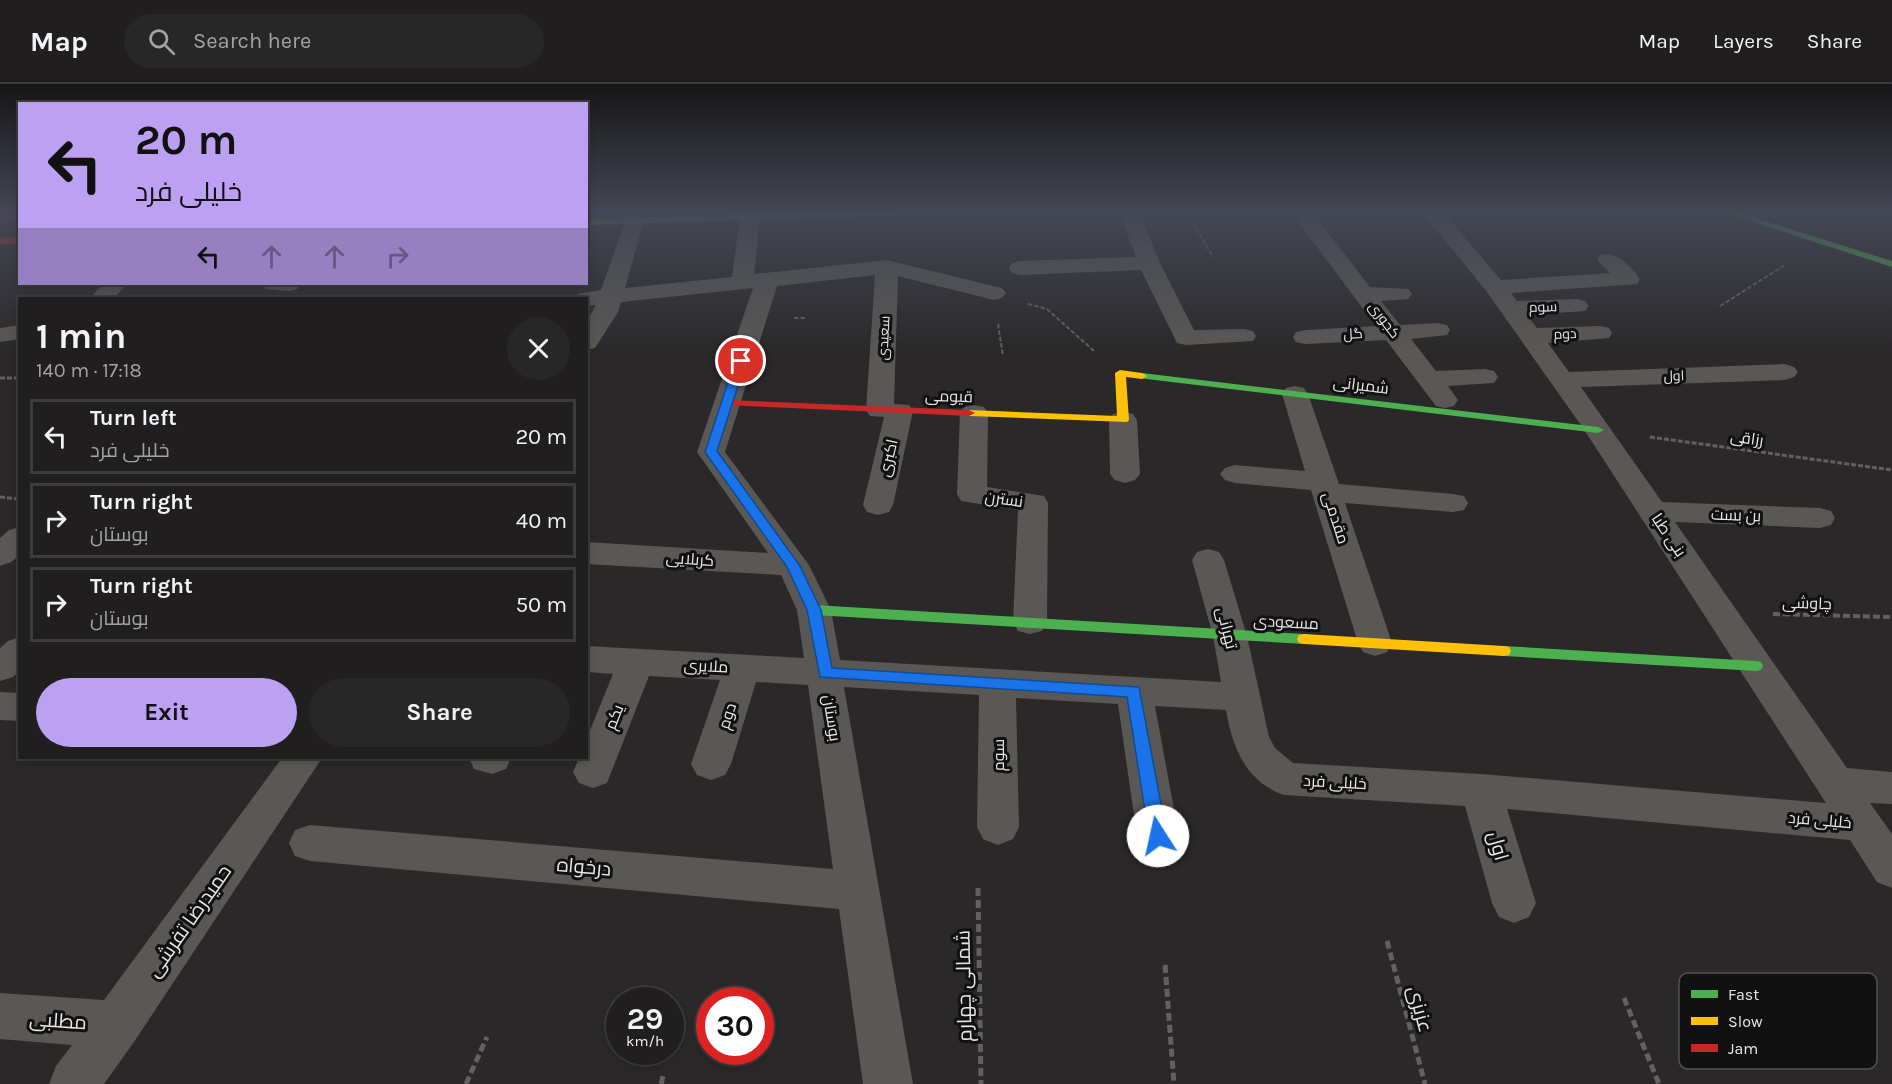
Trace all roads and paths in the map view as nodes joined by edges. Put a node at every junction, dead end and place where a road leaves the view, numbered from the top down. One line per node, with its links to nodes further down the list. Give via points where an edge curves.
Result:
1 (619, 259): 20 (street)
2 (753, 259): 13 (street, بوستان)
3 (1148, 259): 9 (street)
4 (1337, 259): 17 (street, کجوری)
5 (1471, 259): 15 (street, بنی طبا)
6 (1795, 259): 23 (path)
7 (1875, 259): 10 (street)
8 (1608, 260): 15 (street, via 1629,279)
9 (1149, 262): 12 (street); 30 (street, via 1186,339)
10 (1892, 264)
11 (887, 267): 13 (street); 16 (street); 44 (street, سعیدی)
12 (1020, 268)
13 (754, 282): 20 (street); 43 (street, بوستان)
14 (115, 285): 19 (street)
15 (1495, 287): 24 (street, بنی طبا)
16 (994, 293): 35 (path, via 1047,309)
17 (1364, 294): 18 (street); 27 (street, کجوری)
18 (1400, 294)
19 (102, 297)
20 (611, 297): 21 (street); 33 (street)
21 (588, 299)
22 (1577, 306): 24 (street, سوم)
23 (1720, 306)
24 (1510, 308): 31 (street, بنی طبا)
25 (1438, 330): 27 (street, گل)
26 (18, 332): 29 (street)
27 (1393, 332): 32 (street, گل); 39 (street, کجوری)
28 (1600, 333): 31 (street, دوم)
29 (0, 335)
30 (1244, 336)
31 (1530, 336): 40 (street, بنی طبا)
32 (1305, 337)
33 (588, 340)
34 (1785, 372): 40 (street, اول)
35 (1120, 373): 41 (street, شمیرانی); 46 (street)
36 (1485, 377): 39 (street)
37 (0, 378): 38 (path)
38 (18, 378)
39 (1429, 379): 42 (street, کجوری)
40 (1563, 380): 47 (street, بنی طبا)
41 (1295, 394): 47 (street, شمیرانی); 51 (street, مقدمی)
42 (1445, 400)
43 (727, 403): 44 (street, قیومی); 62 (street, بوستان, via 711,452)
44 (889, 410): 45 (street, قیومی); 55 (street, اکبری)
45 (974, 413): 46 (street, قیومی); 66 (street, نسترن, via 972,494 1033,503)
46 (1123, 420): 49 (street)
47 (1598, 430): 48 (path, رزاقی); 56 (street, بنی طبا)
48 (1892, 470)
49 (1125, 474)
50 (1235, 474): 51 (street)
51 (1326, 487): 54 (street); 68 (street, مقدمی)
52 (0, 497): 53 (path)
53 (18, 499)
54 (1453, 503)
55 (878, 505)
56 (1653, 511): 57 (street, بن بست); 64 (street, بنی طبا)
57 (1820, 518)
58 (18, 539): 60 (street)
59 (588, 553): 62 (street, کربلایی)
60 (0, 555)
61 (1208, 560): 67 (street, تهرانی)
62 (793, 566): 63 (street, بوستان)
63 (814, 610): 66 (street, مسعودی); 75 (street, بوستان)
64 (1721, 613): 65 (path, چاوشی); 72 (street, بنی طبا)
65 (1892, 617)
66 (1030, 622): 67 (street, مسعودی)
67 (1230, 636): 68 (street, مسعودی); 78 (street, تهرانی)
68 (1375, 643): 72 (street, مسعودی)
69 (18, 652): 73 (street)
70 (588, 659): 71 (street, ملایری)
71 (636, 662): 74 (street, ملایری); 83 (street, یکم)
72 (1756, 666): 84 (street, بنی طبا)
73 (0, 668)
74 (742, 668): 75 (street, ملایری); 82 (street, دوم)
75 (825, 673): 76 (street); 93 (street, بوستان)
76 (997, 683): 77 (street); 88 (street, سوم)
77 (1134, 691): 78 (street); 89 (street)
78 (1242, 697): 86 (street, خلیلی فرد, via 1250,738 1261,759 1284,779)
79 (0, 706): 80 (street)
80 (18, 707)
81 (302, 759): 99 (street, حمیدرضا تفرشی)
82 (711, 764)
83 (593, 772)
84 (1836, 784): 85 (street); 87 (street, بنی طبا)
85 (1892, 788)
86 (1481, 790): 87 (street, خلیلی فرد); 94 (street, اول)
87 (1862, 824): 91 (street, بنی طبا)
88 (998, 827)
89 (1158, 836)
90 (310, 843): 93 (street, درخواه)
91 (1892, 869)
92 (978, 888): 106 (path, شمالی چهارم)
93 (858, 891): 105 (street, بوستان)
94 (1514, 903)
95 (1387, 941): 108 (path, عزیزی)
96 (1165, 965): 107 (path)
97 (1624, 998): 109 (path)
98 (0, 1016): 99 (street, مطلبی)
99 (117, 1025): 102 (street, حمیدرضا تفرشی)
100 (487, 1037): 103 (path)
101 (664, 1073): 104 (path)
102 (74, 1084)
103 (466, 1084)
104 (661, 1084)
105 (888, 1084)
106 (981, 1084)
107 (1174, 1084)
108 (1425, 1084)
109 (1659, 1084)

